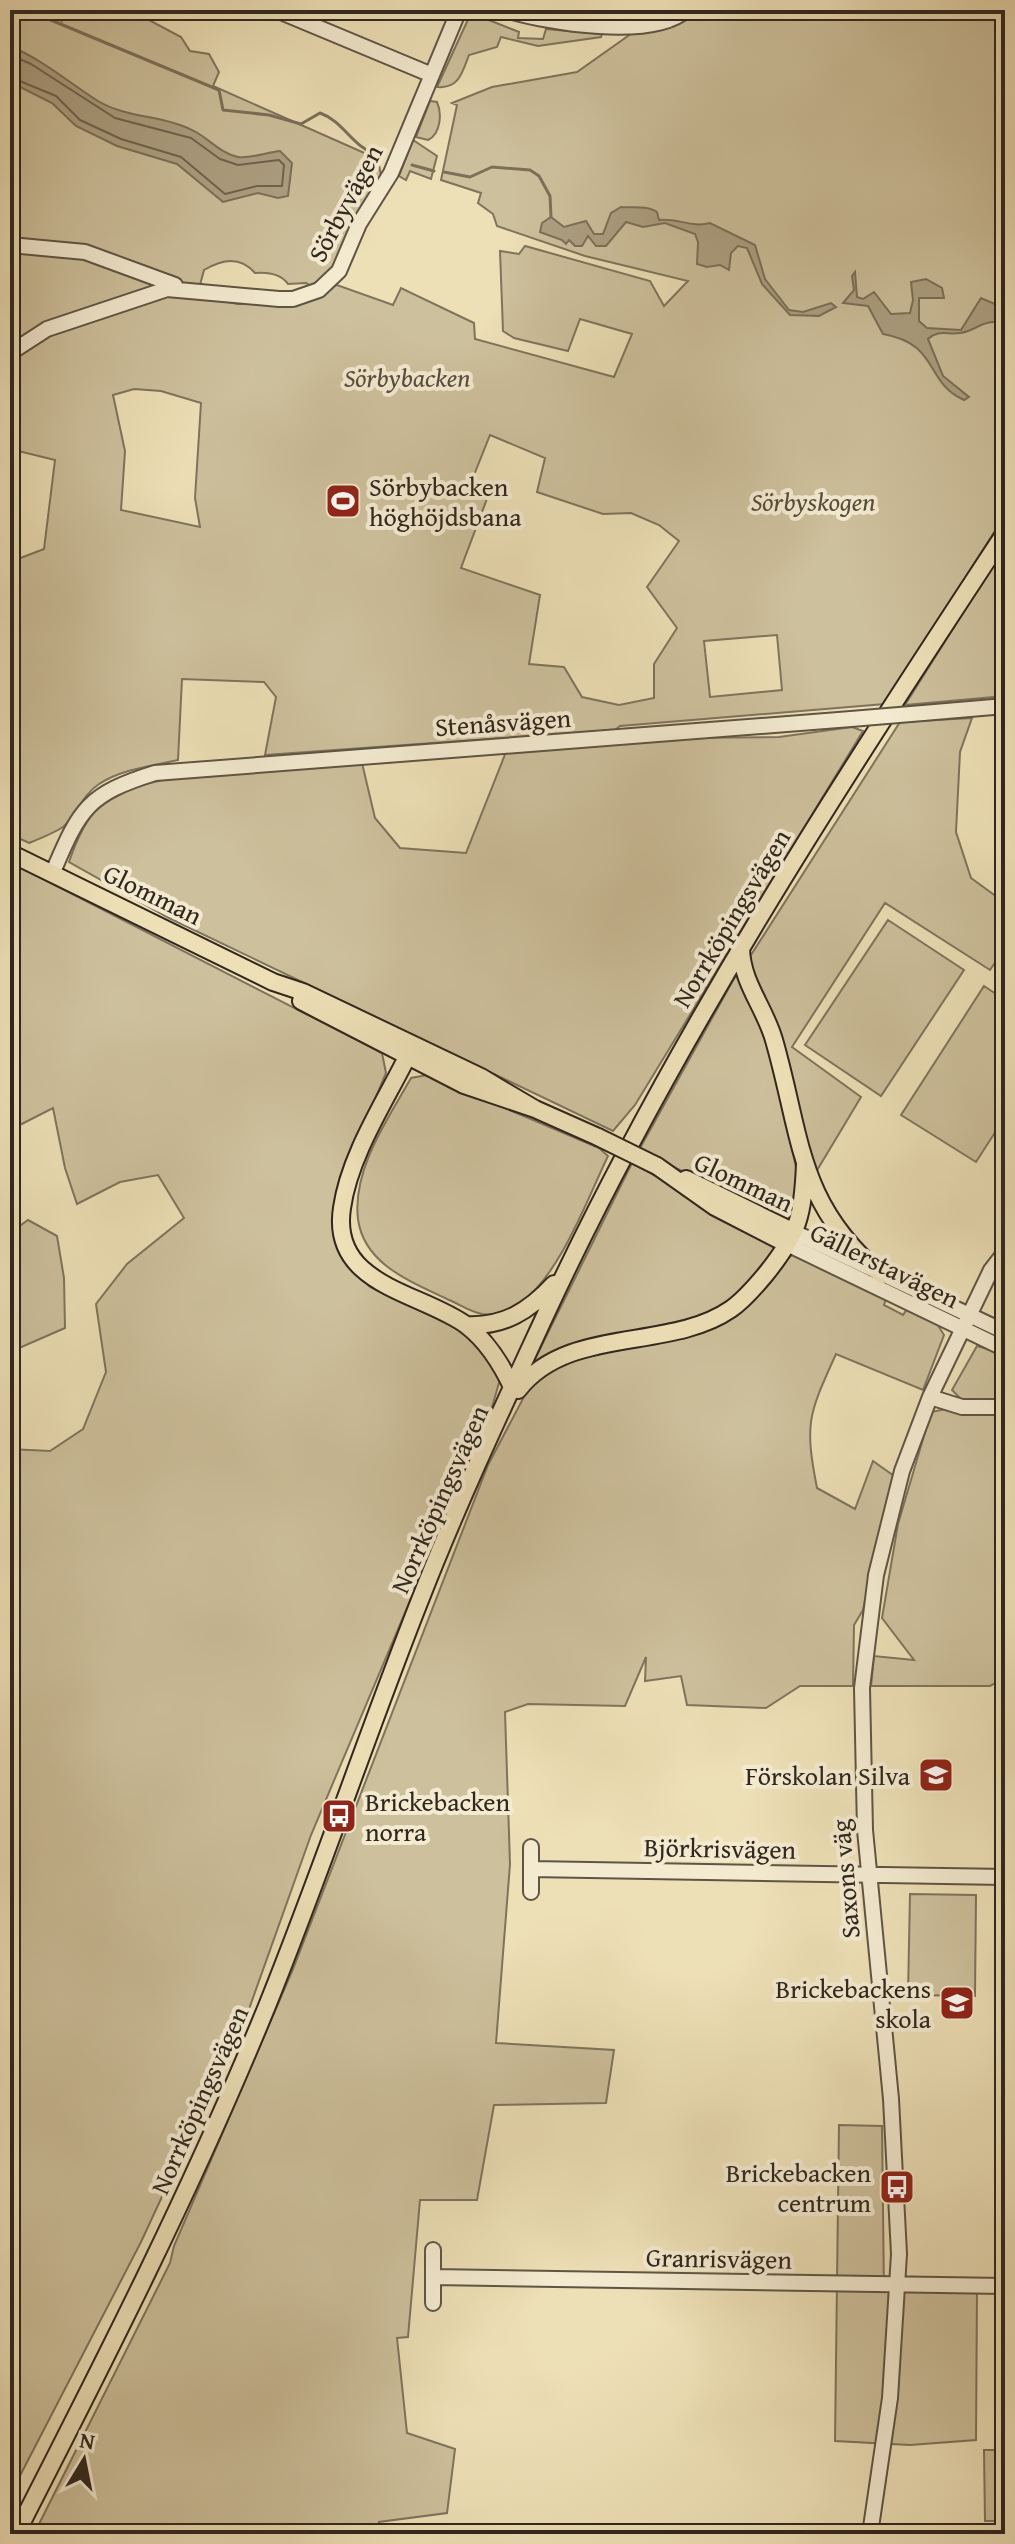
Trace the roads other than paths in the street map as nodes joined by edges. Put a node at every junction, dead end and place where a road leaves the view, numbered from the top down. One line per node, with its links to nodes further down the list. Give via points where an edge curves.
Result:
1 (276, 10): 7 (street)
2 (459, 10): 7 (street, Sörbyvägen)
3 (506, 10): 6 (street, via 552,21)
4 (679, 10): 6 (street)
5 (686, 10): 6 (street, via 666,22)
6 (617, 24)
7 (432, 75): 9 (street, Sörbyvägen, via 391,173 332,280 293,299)
8 (10, 245): 9 (street, via 85,252)
9 (191, 289): 10 (street, Sörbyvägen, via 167,289 63,323)
10 (10, 353)
11 (1005, 533): 15 (main road, Norrköpingsvägen, via 788,867)
12 (1005, 706): 14 (street, Stenåsvägen, bridge, via 155,773 108,789 87,806)
13 (10, 853): 14 (main road, Glomman)
14 (53, 872): 16 (main road, Glomman, via 273,982 330,1019)
15 (741, 949): 17 (main road, via 745,977 774,1040); 20 (main road, Norrköpingsvägen, via 648,1111)
16 (410, 1051): 18 (main road, Glomman, bridge, via 484,1094 535,1109 697,1183); 23 (main road, via 354,1167 341,1227 348,1248 369,1277)
17 (805, 1164): 18 (main road, via 803,1211); 21 (main road, via 832,1224)
18 (791, 1238): 21 (street, Gällerstavägen); 24 (street, Gällerstavägen); 30 (main road, via 731,1309 703,1322 564,1356 529,1375)
19 (1004, 1254): 22 (street, Saxons väg)
20 (567, 1269): 23 (main road, via 519,1315); 27 (main road, Norrköpingsvägen)
21 (882, 1275): 22 (street, Gällerstavägen)
22 (968, 1316): 24 (street, Saxons väg); 25 (street, Gällerstavägen)
23 (466, 1325): 27 (main road, via 498,1360)
24 (962, 1331): 26 (street, Gällerstavägen); 28 (street, Saxons väg)
25 (1005, 1332)
26 (1005, 1349)
27 (513, 1389): 30 (main road, Norrköpingsvägen)
28 (930, 1397): 29 (street, via 962,1407); 33 (street, Saxons väg, via 889,1514 869,1627 860,1747)
29 (1005, 1407)
30 (505, 1408): 41 (main road, Norrköpingsvägen, via 422,1595 274,1988 214,2129 160,2249)
31 (531, 1847): 32 (street)
32 (531, 1869): 33 (street, Björkrisvägen); 35 (street)
33 (868, 1875): 34 (street, Björkrisvägen); 38 (street, Saxons väg, via 891,2099)
34 (1005, 1877)
35 (531, 1892)
36 (433, 2250): 37 (street)
37 (433, 2277): 38 (street, Granrisvägen); 40 (street)
38 (899, 2284): 39 (street, Granrisvägen); 42 (street, Saxons väg, via 890,2398)
39 (1005, 2286)
40 (433, 2303)
41 (16, 2534)
42 (870, 2534)

